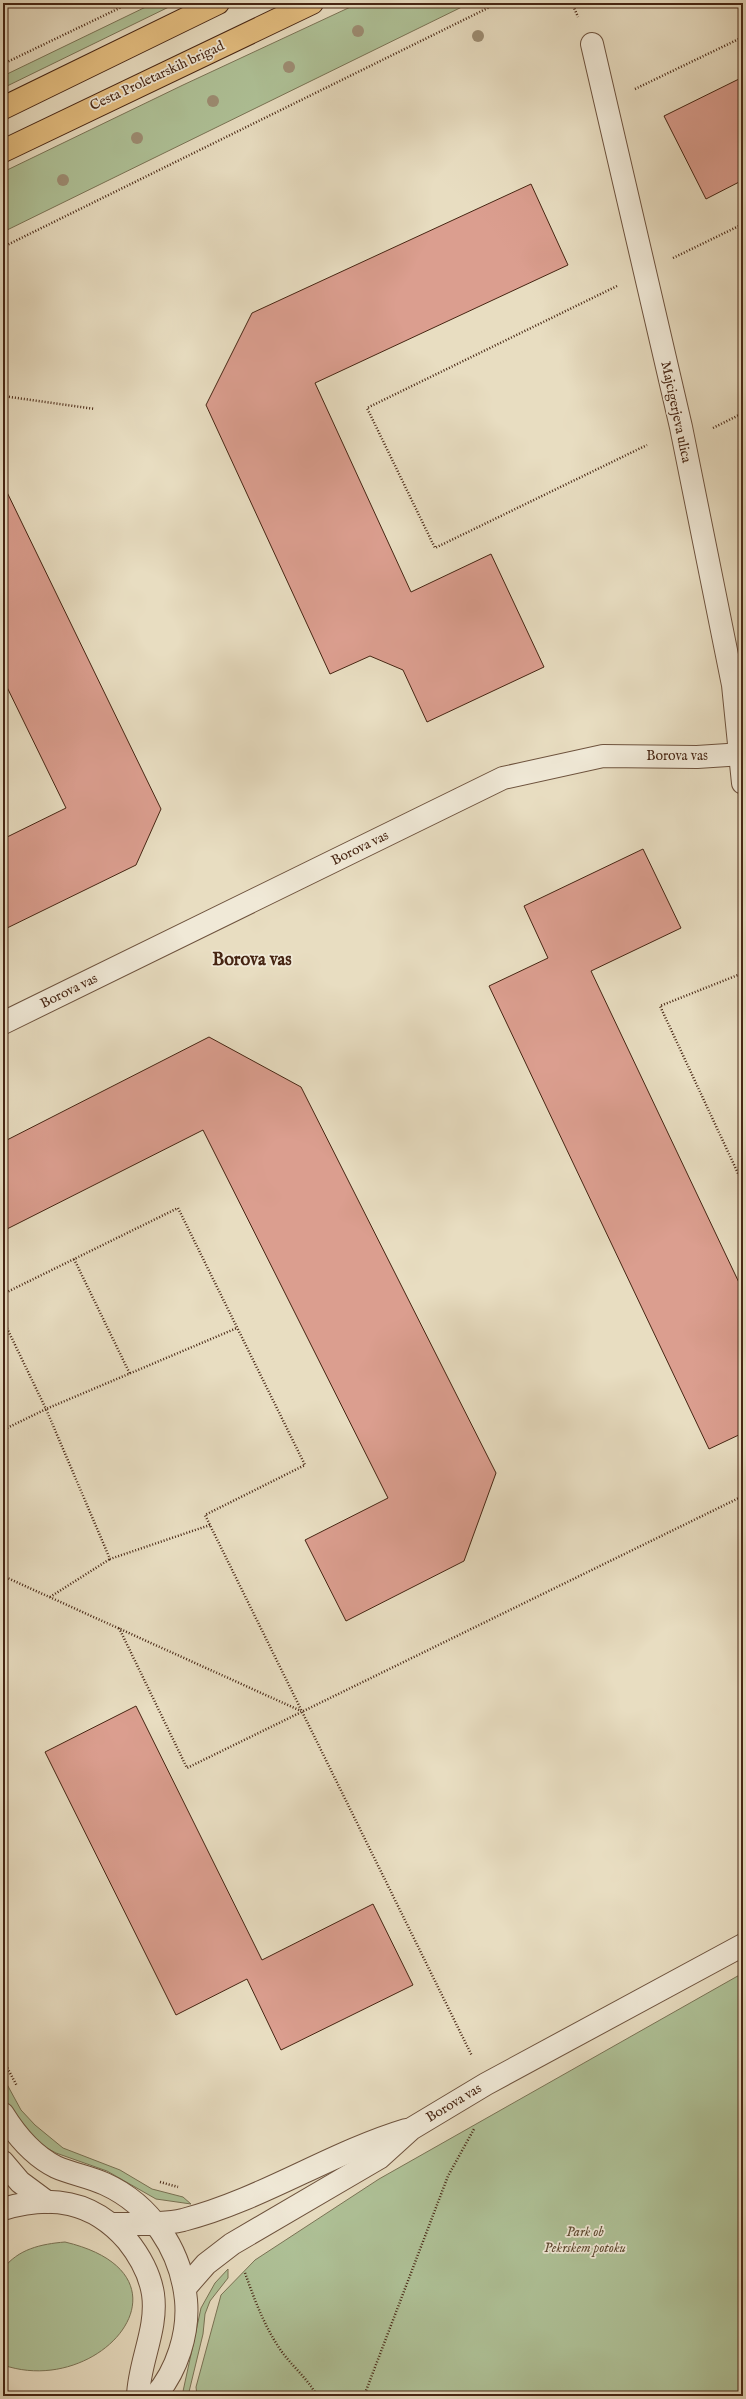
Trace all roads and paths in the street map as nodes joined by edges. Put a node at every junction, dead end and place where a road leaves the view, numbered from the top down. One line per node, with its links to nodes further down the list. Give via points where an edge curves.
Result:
1 (130, 3): 7 (path)
2 (218, 3): 9 (main road)
3 (312, 3): 10 (main road, Cesta Proletarskih brigad)
4 (498, 3): 12 (path)
5 (743, 37): 8 (path)
6 (592, 44): 13 (street, Majcigerjeva ulica)
7 (3, 64)
8 (632, 91)
9 (3, 108)
10 (3, 151)
11 (743, 224): 13 (path)
12 (3, 247)
13 (644, 272): 16 (path, via 367,408 435,548); 17 (street, Majcigerjeva ulica, via 681,427 733,685)
14 (3, 396): 15 (path)
15 (95, 408)
16 (647, 445)
17 (741, 754): 18 (street, Majcigerjeva ulica); 20 (street, Borova vas, via 697,757 603,756 504,778)
18 (743, 783)
19 (743, 973): 21 (path, via 660,1006)
20 (3, 1023)
21 (743, 1184)
22 (74, 1259): 23 (path); 25 (path, via 178,1208); 26 (path)
23 (3, 1294)
24 (3, 1320): 27 (path)
25 (237, 1328): 26 (path); 30 (path, via 305,1465 205,1515)
26 (130, 1374): 27 (path)
27 (46, 1409): 28 (path); 31 (path)
28 (3, 1430)
29 (743, 1496): 35 (path)
30 (210, 1525): 31 (path); 35 (path)
31 (110, 1559): 33 (path)
32 (3, 1576): 33 (path)
33 (49, 1597): 34 (path)
34 (118, 1628): 35 (path); 35 (path, via 187,1768)
35 (302, 1712): 38 (path)
36 (743, 1945): 38 (street, Borova vas)
37 (3, 2060): 39 (path)
38 (486, 2084): 42 (street, Borova vas)
39 (18, 2088)
40 (3, 2114): 48 (street, via 14,2131 33,2151 56,2166 105,2184 129,2199)
41 (475, 2128): 55 (path, via 448,2176)
42 (411, 2129): 48 (street, via 370,2141 213,2210 182,2220); 51 (street, Borova vas, via 379,2158 232,2244 206,2264)
43 (3, 2162): 46 (street, via 20,2182)
44 (155, 2180): 45 (path)
45 (180, 2187)
46 (47, 2202): 47 (street, via 20,2204); 49 (street, via 72,2204 93,2211)
47 (3, 2209)
48 (156, 2223): 49 (street); 51 (street, via 178,2260)
49 (113, 2224): 53 (street, via 134,2249 146,2270 153,2294 152,2324 138,2381)
50 (244, 2269): 54 (path, via 262,2318 282,2352)
51 (185, 2288): 52 (street, via 187,2315 182,2341)
52 (162, 2393)
53 (138, 2396)
54 (317, 2396)
55 (364, 2396)

